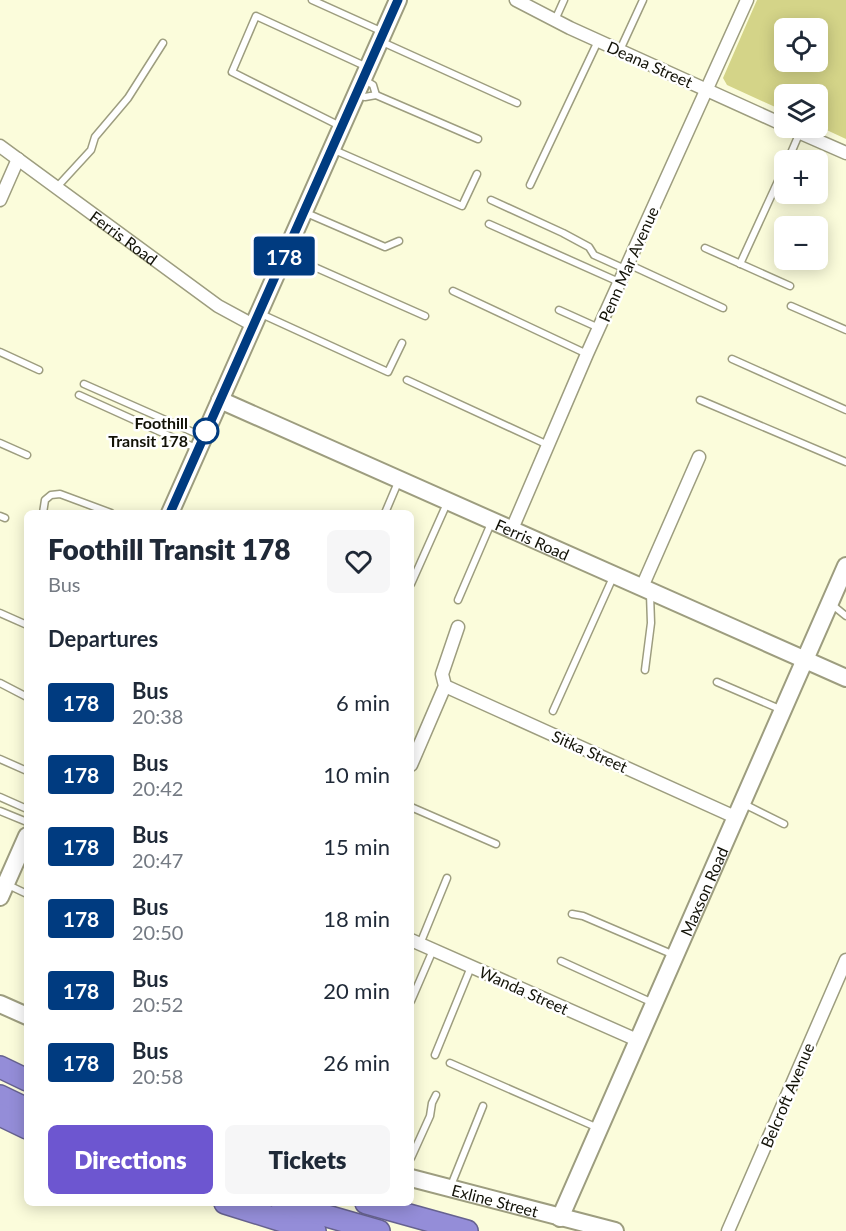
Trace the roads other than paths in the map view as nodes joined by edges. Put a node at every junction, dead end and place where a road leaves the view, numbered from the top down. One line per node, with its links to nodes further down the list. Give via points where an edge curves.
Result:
1 (312, 0): 8 (lane)
2 (398, 0): 8 (street)
3 (516, 0): 7 (street, Deana Street)
4 (564, 0): 7 (lane)
5 (643, 0): 11 (lane)
6 (747, 0): 13 (street, Penn Mar Avenue)
7 (555, 20): 9 (street, Deana Street)
8 (381, 37): 12 (street); 16 (lane)
9 (598, 41): 11 (street, Deana Street); 26 (lane)
10 (163, 42): 27 (lane, via 128,98 95,137 91,150)
11 (620, 51): 13 (street, Deana Street)
12 (365, 73): 14 (street); 15 (lane); 18 (lane, via 256,16 232,72)
13 (707, 90): 17 (street, Deana Street); 37 (street, Penn Mar Avenue)
14 (356, 94): 15 (lane); 18 (street)
15 (376, 95): 20 (lane)
16 (517, 103)
17 (774, 120)
18 (341, 126): 22 (street)
19 (813, 138): 23 (street)
20 (478, 139)
21 (0, 146): 24 (street, Ferris Road)
22 (331, 148): 25 (lane, via 462,206); 31 (street)
23 (846, 153)
24 (18, 159): 27 (street, Ferris Road); 29 (street)
25 (477, 174)
26 (530, 185)
27 (56, 188): 45 (street, Ferris Road, via 218,306)
28 (774, 190): 36 (lane)
29 (0, 200)
30 (491, 200): 37 (lane, via 563,233 589,247 594,255)
31 (303, 212): 33 (lane, via 385,247); 35 (street)
32 (489, 224): 38 (lane)
33 (399, 241)
34 (705, 248): 36 (lane)
35 (285, 254): 44 (lane); 45 (street)
36 (740, 264): 39 (lane)
37 (627, 267): 38 (street, Penn Mar Avenue); 42 (lane)
38 (620, 282): 46 (street, Penn Mar Avenue)
39 (790, 286)
40 (453, 291): 50 (lane)
41 (791, 306): 47 (lane)
42 (723, 308)
43 (559, 310): 46 (lane)
44 (425, 316)
45 (256, 319): 48 (lane, via 388,372); 56 (street)
46 (599, 328): 50 (street, Penn Mar Avenue)
47 (846, 330)
48 (402, 344)
49 (0, 352): 52 (lane)
50 (587, 354): 61 (street, Penn Mar Avenue)
51 (732, 359): 58 (lane)
52 (39, 370)
53 (407, 380): 61 (lane)
54 (84, 384): 60 (lane)
55 (79, 395): 60 (lane)
56 (220, 400): 60 (street); 65 (street, Ferris Road)
57 (700, 400): 64 (lane)
58 (846, 410)
59 (0, 443): 62 (lane)
60 (201, 443): 69 (street)
61 (549, 445): 72 (street, Penn Mar Avenue)
62 (27, 455)
63 (699, 457): 76 (street)
64 (846, 462)
65 (399, 479): 66 (street, Ferris Road); 70 (lane)
66 (448, 501): 71 (street, Ferris Road); 75 (lane)
67 (43, 510): 68 (lane, via 45,500 60,494)
68 (103, 510)
69 (171, 510)
70 (386, 510)
71 (493, 520): 72 (street, Ferris Road); 77 (lane)
72 (512, 529): 74 (street, Ferris Road)
73 (846, 566): 78 (street, Maxson Road)
74 (615, 574): 76 (street, Ferris Road); 90 (lane)
75 (414, 577)
76 (646, 588): 83 (street, Ferris Road); 84 (lane, via 651,623)
77 (458, 600)
78 (830, 603): 80 (lane); 83 (street, Maxson Road)
79 (0, 613): 81 (lane)
80 (846, 616)
81 (24, 624)
82 (458, 627): 88 (street, via 442,674)
83 (805, 660): 85 (street, Ferris Road); 91 (street, Maxson Road)
84 (645, 670)
85 (846, 678)
86 (717, 681): 91 (lane)
87 (0, 683): 89 (lane)
88 (445, 686): 92 (street); 98 (street, Sitka Street)
89 (24, 695)
90 (553, 711)
91 (782, 711): 98 (street, Maxson Road)
92 (414, 758)
93 (0, 759): 94 (lane)
94 (24, 770)
95 (0, 796): 96 (lane)
96 (24, 808)
97 (414, 808): 103 (lane)
98 (739, 809): 101 (lane); 110 (street, Maxson Road)
99 (0, 811): 100 (lane)
100 (24, 821)
101 (784, 824)
102 (24, 843): 105 (street)
103 (496, 844)
104 (447, 878): 108 (lane)
105 (3, 890): 106 (lane)
106 (24, 894)
107 (572, 914): 110 (lane)
108 (415, 942): 109 (street, Wanda Street)
109 (434, 950): 113 (street, Wanda Street); 114 (lane)
110 (674, 956): 115 (street, Maxson Road)
111 (846, 960): 141 (street, Belcroft Avenue)
112 (561, 961): 115 (lane)
113 (471, 966): 118 (street, Wanda Street); 119 (lane)
114 (414, 994)
115 (654, 1003): 118 (street, Maxson Road)
116 (0, 1004): 117 (street)
117 (24, 1015)
118 (637, 1041): 129 (street, Maxson Road)
119 (435, 1055)
120 (450, 1063): 129 (lane)
121 (0, 1067): 122 (highway)
122 (24, 1079)
123 (436, 1095): 130 (lane)
124 (0, 1096): 126 (highway)
125 (483, 1106): 132 (lane)
126 (24, 1108)
127 (0, 1115): 128 (highway)
128 (24, 1127)
129 (599, 1128): 136 (street, Maxson Road)
130 (414, 1151)
131 (414, 1179): 132 (street, Exline Street)
132 (450, 1188): 136 (street, Exline Street)
133 (235, 1206): 137 (highway)
134 (292, 1206): 138 (highway)
135 (377, 1206): 139 (highway)
136 (560, 1218): 140 (street, Exline Street)
137 (315, 1231)
138 (379, 1231)
139 (467, 1231)
140 (615, 1231)
141 (729, 1231)

